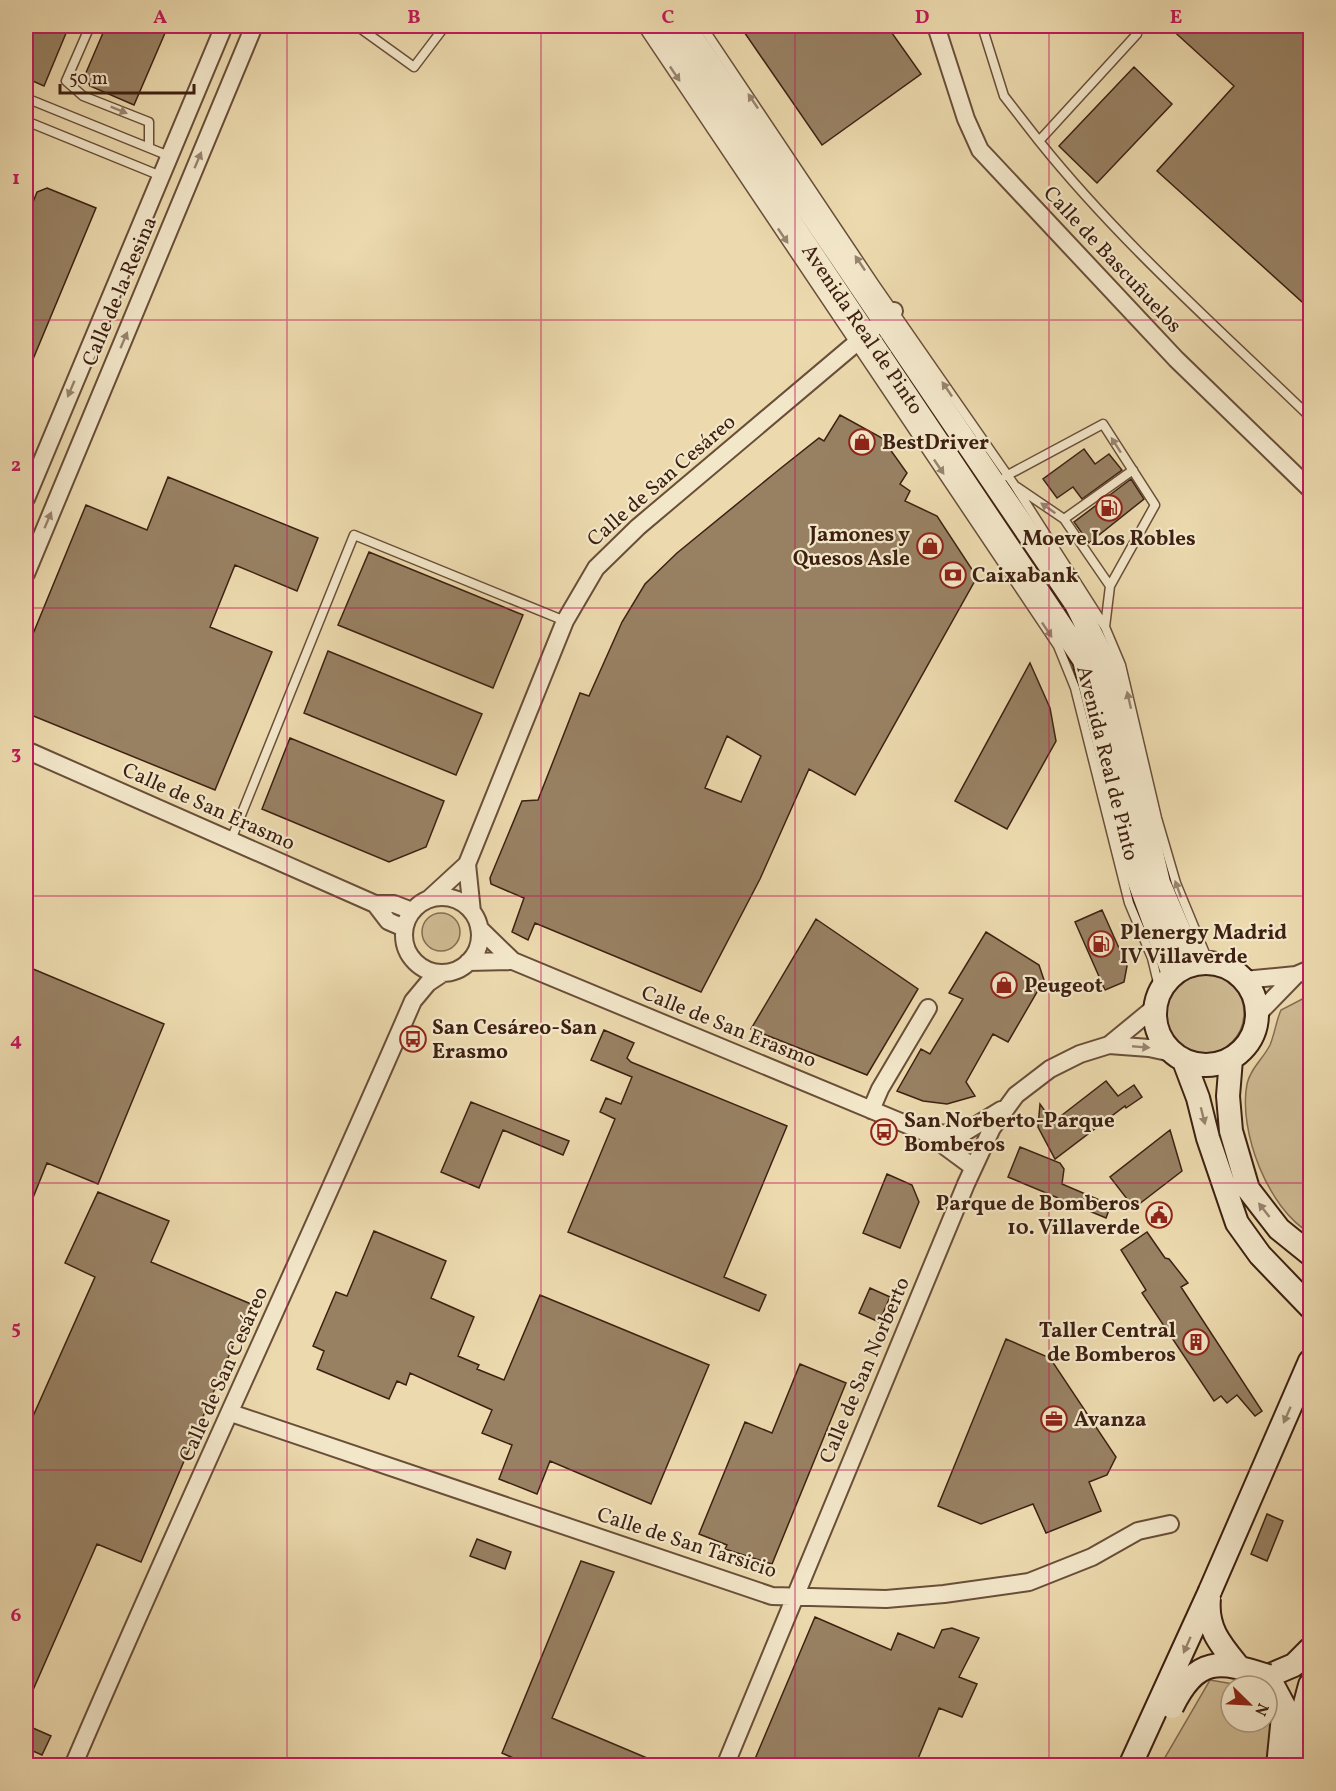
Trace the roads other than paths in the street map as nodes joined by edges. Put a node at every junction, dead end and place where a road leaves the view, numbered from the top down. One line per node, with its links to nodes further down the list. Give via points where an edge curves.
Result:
1 (90, 26): 16 (lane, one-way to 16, via 66,81 83,96 149,122)
2 (224, 26): 17 (street, Calle de la Resina)
3 (254, 26): 27 (street, Calle de la Resina, one-way to 3)
4 (357, 26): 5 (lane, via 414,67)
5 (446, 26)
6 (642, 26): 19 (lane, one-way to 19)
7 (659, 26): 19 (main road, Avenida Real de Pinto)
8 (684, 26): 19 (main road, Avenida Real de Pinto)
9 (702, 26): 19 (lane, one-way to 9)
10 (936, 26): 24 (street, Calle de Bascuñuelos, via 980,150 1176,359)
11 (983, 26): 15 (lane, via 1005,96)
12 (1128, 26): 15 (lane, via 1137,34)
13 (26, 98): 16 (lane)
14 (26, 122): 18 (lane)
15 (1039, 141): 20 (lane, via 1087,197)
16 (149, 146): 17 (lane)
17 (169, 156): 18 (street, Calle de la Resina)
18 (160, 176): 25 (street, Calle de la Resina, one-way to 25)
19 (875, 327): 22 (lane, one-way to 19); 29 (street, Calle de San Cesáreo, via 638,527 596,568); 43 (main road, Avenida Real de Pinto, via 1076,604 1109,670 1159,883); 47 (main road, Avenida Real de Pinto, one-way to 47, via 1084,660)
20 (1311, 417)
21 (1132, 470): 22 (lane, one-way to 22, via 1103,424); 26 (lane); 28 (lane, via 1155,505)
22 (1006, 476): 23 (lane)
23 (1015, 486): 26 (lane, one-way to 23); 30 (lane)
24 (1311, 489)
25 (26, 499)
26 (1064, 519): 28 (lane)
27 (26, 574)
28 (1110, 586): 30 (lane)
29 (565, 621): 32 (lane, via 354,535); 33 (street, Calle de San Cesáreo)
30 (1105, 627): 43 (lane, one-way to 30, via 1157,818 1121,666)
31 (26, 750): 32 (street, Calle de San Erasmo)
32 (231, 840): 35 (street, Calle de San Erasmo)
33 (467, 864): 34 (street, Calle de San Cesáreo); 37 (street, Calle de San Cesáreo)
34 (430, 898): 36 (street); 37 (street, via 454,898)
35 (375, 904): 36 (street, Calle de San Erasmo, via 394,904); 38 (street, Calle de San Erasmo, via 388,921)
36 (412, 911): 38 (street)
37 (472, 912): 39 (street)
38 (404, 928): 42 (street, via 406,947)
39 (479, 928): 40 (street, Calle de San Erasmo); 41 (street, via 478,945)
40 (513, 961): 41 (street, Calle de San Erasmo); 55 (street, Calle de San Erasmo)
41 (468, 962): 45 (street)
42 (416, 963): 45 (street); 48 (street, Calle de San Cesáreo)
43 (1201, 963): 46 (main road, via 1228,968); 47 (main road)
44 (1303, 972): 46 (street); 50 (street)
45 (443, 973): 48 (street, Calle de San Cesáreo)
46 (1244, 980): 50 (main road, via 1254,996)
47 (1162, 991): 51 (street, Calle de San Norberto); 52 (main road, via 1158,1033)
48 (413, 1001): 61 (street, Calle de San Cesáreo)
49 (928, 1008): 55 (street)
50 (1257, 1015): 53 (main road, via 1245,1048)
51 (1109, 1045): 52 (street, Calle de San Norberto, one-way to 52, via 1149,1048); 54 (street, Calle de San Norberto, via 1050,1069)
52 (1178, 1057): 53 (main road, via 1208,1066); 59 (main road, one-way to 59, via 1198,1098 1237,1223 1260,1255)
53 (1231, 1059): 58 (main road, one-way to 53, via 1279,1229 1248,1189 1231,1131)
54 (1008, 1105): 56 (street, Calle de San Erasmo, via 962,1134); 57 (street, Calle de San Norberto)
55 (871, 1110): 56 (street, Calle de San Erasmo)
56 (927, 1133): 57 (street, Calle de San Erasmo)
57 (973, 1167): 64 (street, Calle de San Norberto)
58 (1308, 1252)
59 (1311, 1307)
60 (1311, 1361): 63 (main road, one-way to 63)
61 (231, 1413): 64 (street, Calle de San Tarsicio, via 772,1596); 71 (street, Calle de San Cesáreo)
62 (1170, 1524): 64 (street, Calle de San Tarsicio, via 1138,1531 1092,1557 1029,1582 886,1599)
63 (1210, 1591): 66 (main road, bridge, via 1211,1628); 73 (main road, one-way to 73, bridge)
64 (794, 1597): 72 (street, Calle de San Norberto)
65 (1311, 1649): 68 (main road, via 1294,1665)
66 (1238, 1666): 67 (main road, bridge); 74 (main road, bridge, via 1204,1667 1190,1678)
67 (1262, 1674)
68 (1273, 1674)
69 (1311, 1685): 76 (main road, via 1301,1719)
70 (1279, 1697): 75 (main road, via 1284,1706)
71 (74, 1766)
72 (725, 1766)
73 (1130, 1766)
74 (1144, 1766)
75 (1278, 1766)
76 (1296, 1766)

